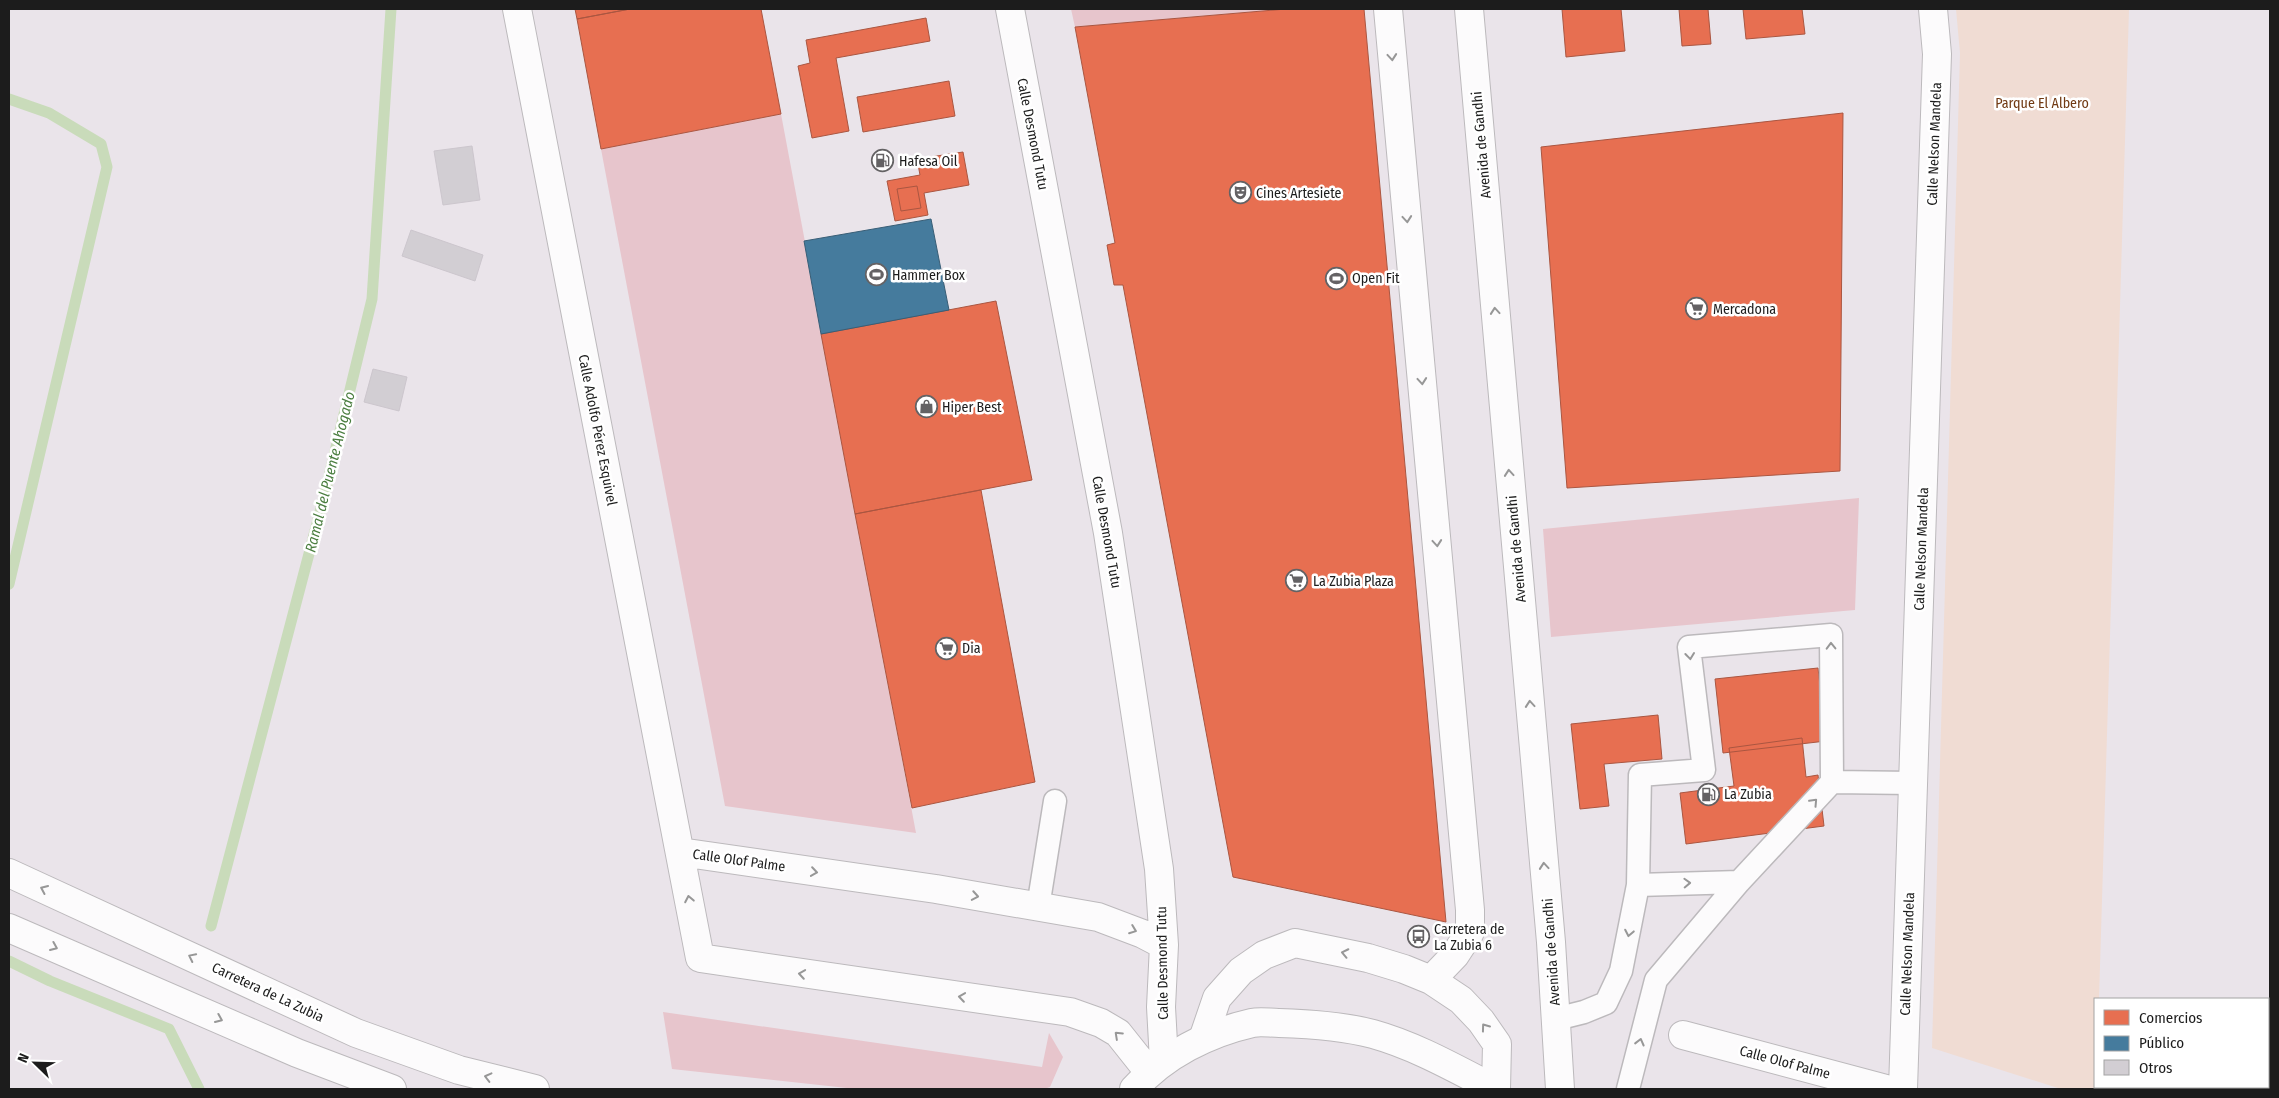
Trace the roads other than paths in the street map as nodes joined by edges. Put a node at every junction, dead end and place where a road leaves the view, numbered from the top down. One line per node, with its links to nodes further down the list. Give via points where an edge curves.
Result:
1 (517, 9): 9 (street, Calle Adolfo Pérez Esquivel)
2 (1010, 9): 15 (street, Calle Desmond Tutu, via 1108,533 1159,869)
3 (1388, 9): 16 (street, one-way to 16, via 1470,910 1470,932 1455,956)
4 (1469, 9): 17 (street, Avenida de Gandhi, one-way to 4)
5 (1933, 9): 7 (street, Calle Nelson Mandela, via 1937,63)
6 (1832, 782): 7 (lane); 11 (lane, one-way to 6); 12 (lane, one-way to 12, via 1831,635 1689,647 1704,770 1640,775)
7 (1913, 783): 27 (street, Calle Nelson Mandela)
8 (1055, 801): 13 (lane)
9 (680, 852): 13 (street, Calle Olof Palme, one-way to 13); 20 (street, Calle Olof Palme, one-way to 9, via 1118,1033 1070,1012 700,958)
10 (9, 874): 22 (street, Carretera de La Zubia, one-way to 10, via 459,1070 356,1033)
11 (1739, 882): 12 (lane, one-way to 11); 25 (lane, one-way to 11, via 1656,980)
12 (1638, 885): 17 (lane, one-way to 17, via 1621,971 1606,1004)
13 (1038, 907): 15 (street, Calle Olof Palme, one-way to 15, via 1098,917)
14 (9, 928): 21 (street, one-way to 21, via 297,1053)
15 (1164, 945): 20 (street, Calle Desmond Tutu, via 1161,1007)
16 (1431, 980): 19 (street, one-way to 19, via 1368,958 1295,943 1264,955 1241,971 1217,998); 23 (street, one-way to 16, via 1497,1044 1461,1000)
17 (1556, 1019): 24 (street, Avenida de Gandhi)
18 (1683, 1035): 26 (street, Calle Olof Palme)
19 (1203, 1039): 20 (street); 23 (street, via 1254,1023 1316,1025 1374,1034 1433,1057)
20 (1149, 1074)
21 (392, 1089)
22 (535, 1089)
23 (1495, 1089)
24 (1560, 1089)
25 (1628, 1089)
26 (1886, 1089)
27 (1903, 1089)

